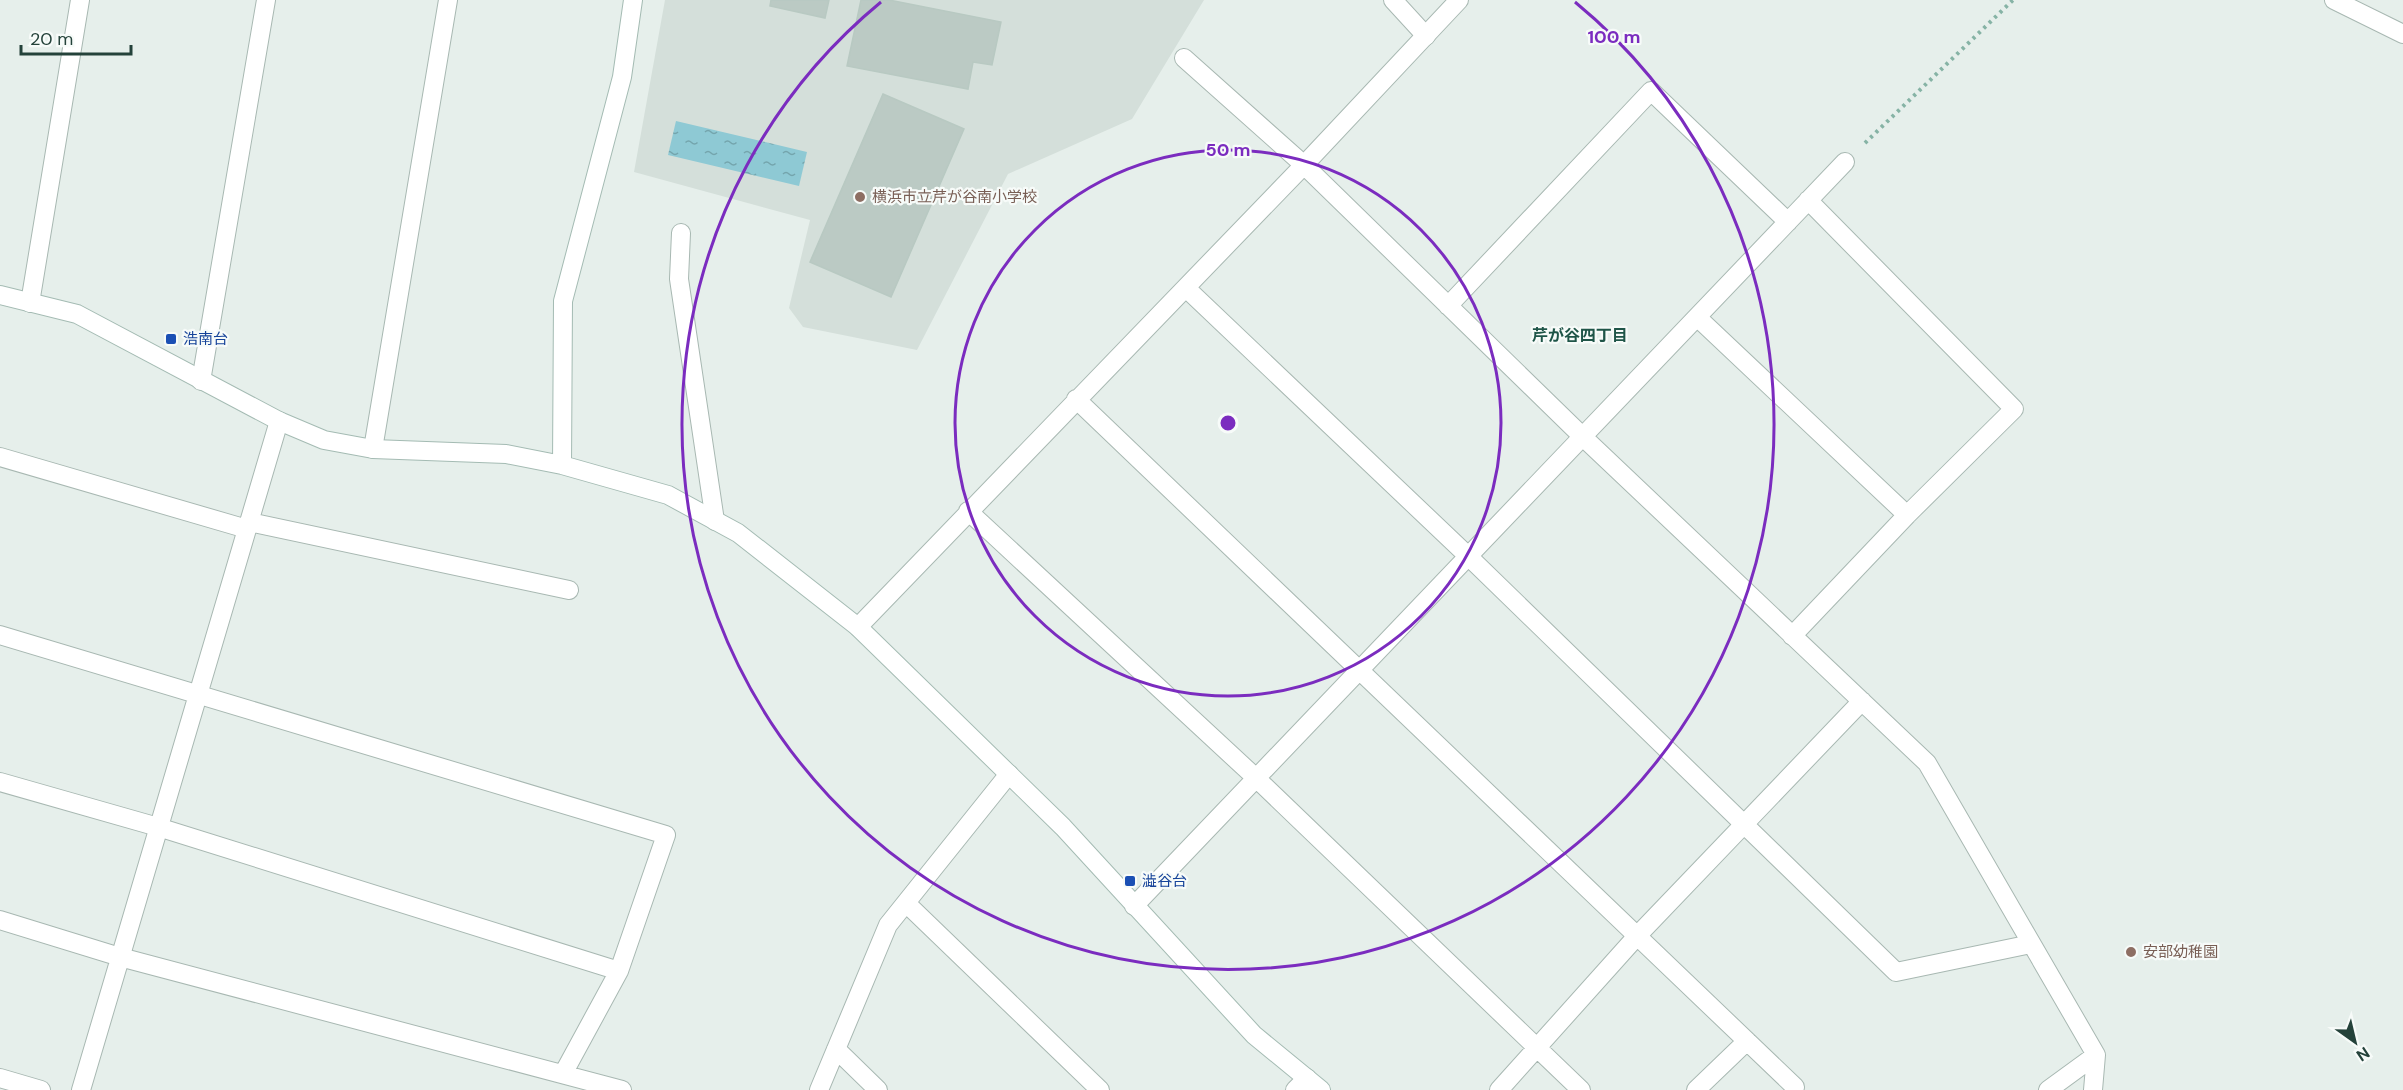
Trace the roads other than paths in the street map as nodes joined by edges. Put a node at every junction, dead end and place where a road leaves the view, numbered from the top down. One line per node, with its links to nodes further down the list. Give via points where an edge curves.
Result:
1 (80, 0): 18 (street)
2 (266, 0): 21 (street)
3 (448, 0): 25 (street)
4 (633, 0): 27 (street, via 622,76 563,301)
5 (1393, 0): 9 (street)
6 (1459, 0): 9 (street)
7 (2334, 0): 8 (street)
8 (2397, 31)
9 (1426, 36): 12 (street)
10 (1184, 58): 12 (street)
11 (1845, 162): 13 (street)
12 (1304, 165): 16 (street); 19 (street)
13 (1808, 200): 14 (street); 29 (street, via 2014,409)
14 (1788, 222): 19 (street, via 1651,91); 20 (street)
15 (681, 233): 30 (street, via 679,279)
16 (1186, 288): 22 (street); 32 (street)
17 (0, 295): 18 (street)
18 (30, 303): 21 (street, via 77,314)
19 (1448, 306): 24 (street)
20 (1697, 317): 24 (street); 29 (street)
21 (201, 381): 23 (street)
22 (1076, 399): 28 (street); 37 (street)
23 (279, 421): 25 (street, via 324,440); 31 (street)
24 (1583, 437): 32 (street); 36 (street)
25 (373, 449): 27 (street, via 506,454)
26 (0, 457): 31 (street)
27 (562, 465): 30 (street, via 668,495)
28 (968, 512): 34 (street); 41 (street)
29 (1907, 515): 36 (street)
30 (715, 521): 34 (street, via 738,533)
31 (248, 525): 33 (street); 38 (street)
32 (1468, 556): 37 (street); 43 (street)
33 (569, 590)
34 (858, 627): 40 (street)
35 (0, 635): 38 (street)
36 (1792, 636): 39 (street)
37 (1359, 671): 41 (street); 48 (street)
38 (198, 694): 44 (street); 51 (street, via 666,835)
39 (1862, 701): 43 (street); 49 (street, via 1927,763)
40 (1009, 774): 45 (street); 46 (street)
41 (1256, 778): 46 (street); 53 (street)
42 (0, 782): 44 (street)
43 (1744, 825): 48 (street); 49 (street, via 1896,972)
44 (158, 827): 50 (street); 51 (street)
45 (906, 903): 54 (street, via 888,925); 65 (street)
46 (1134, 906): 58 (street)
47 (0, 920): 50 (street)
48 (1638, 936): 52 (street); 53 (street)
49 (2031, 944): 55 (street)
50 (120, 957): 56 (street); 61 (street)
51 (619, 970): 56 (street)
52 (1747, 1041): 59 (street); 69 (street)
53 (1537, 1048): 67 (street); 68 (street)
54 (836, 1049): 63 (street); 64 (street)
55 (2096, 1055): 70 (street); 71 (street)
56 (563, 1074): 62 (street)
57 (0, 1078): 60 (street)
58 (1301, 1084): 66 (street)
59 (1795, 1087)
60 (41, 1090)
61 (81, 1090)
62 (622, 1090)
63 (819, 1090)
64 (878, 1090)
65 (1100, 1090)
66 (1321, 1090)
67 (1499, 1090)
68 (1581, 1090)
69 (1696, 1090)
70 (2048, 1090)
71 (2092, 1090)

